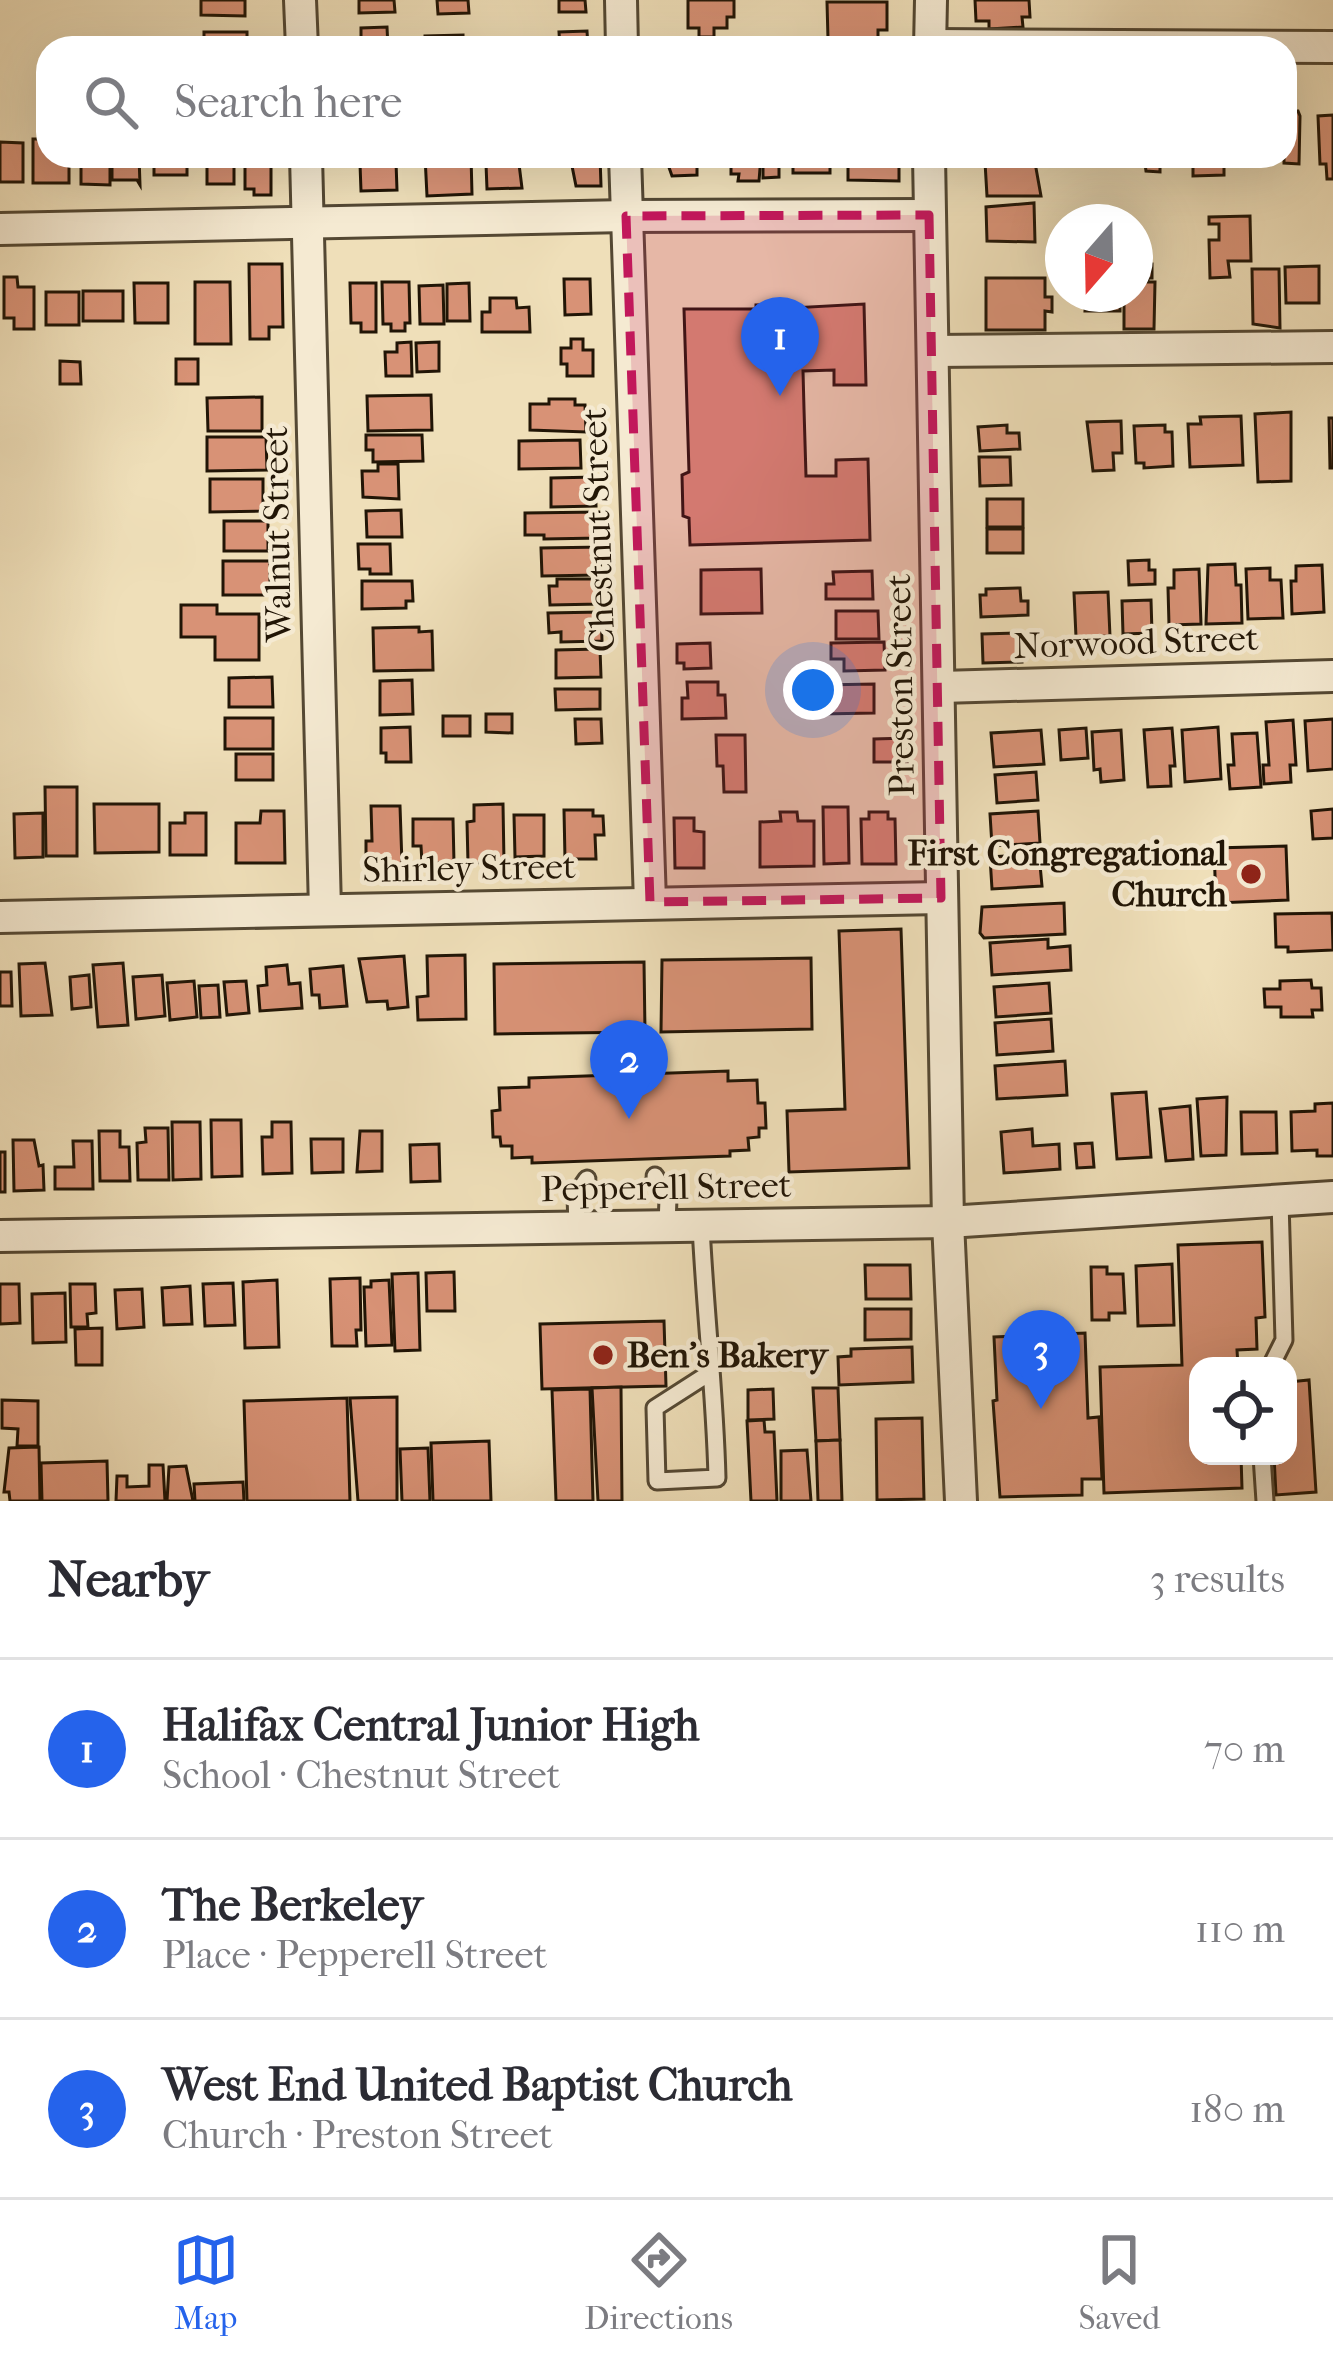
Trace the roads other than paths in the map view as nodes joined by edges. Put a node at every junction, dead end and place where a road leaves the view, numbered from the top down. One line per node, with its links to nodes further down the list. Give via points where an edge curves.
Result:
1 (300, 0): 4 (street)
2 (621, 0): 5 (street)
3 (931, 0): 6 (street)
4 (302, 36)
5 (622, 36)
6 (930, 36)
7 (1297, 47): 8 (street)
8 (1333, 47)
9 (307, 168): 14 (street, Walnut Street)
10 (625, 168): 13 (street, Chestnut Street)
11 (929, 168): 12 (street, Preston Street)
12 (929, 215): 13 (street); 17 (street, Preston Street)
13 (626, 216): 14 (street); 21 (street, Chestnut Street)
14 (309, 225): 15 (street); 22 (street, Walnut Street)
15 (0, 229)
16 (1333, 347): 17 (street)
17 (934, 351): 19 (street, Preston Street)
18 (1333, 676): 19 (street, Norwood Street)
19 (941, 687): 20 (street, Preston Street)
20 (940, 898): 21 (street, Shirley Street); 28 (street, Preston Street)
21 (650, 902): 22 (street, Shirley Street)
22 (325, 910): 23 (street, Shirley Street)
23 (0, 917)
24 (655, 1176): 29 (lane, via 668,1198)
25 (587, 1179): 31 (lane, via 576,1195)
26 (1333, 1197): 27 (street, Pepperell Street)
27 (1280, 1201): 28 (street, Pepperell Street); 33 (lane, via 1284,1340)
28 (947, 1222): 30 (street, Pepperell Street); 36 (street, Preston Street)
29 (667, 1226): 30 (street, Pepperell Street); 31 (street, Pepperell Street)
30 (701, 1226): 34 (lane)
31 (577, 1227): 32 (street, Pepperell Street)
32 (0, 1236)
33 (1276, 1357)
34 (708, 1374): 34 (lane, via 716,1478 657,1481 655,1408)
35 (1263, 1465): 37 (lane)
36 (961, 1501)
37 (1265, 1501)

